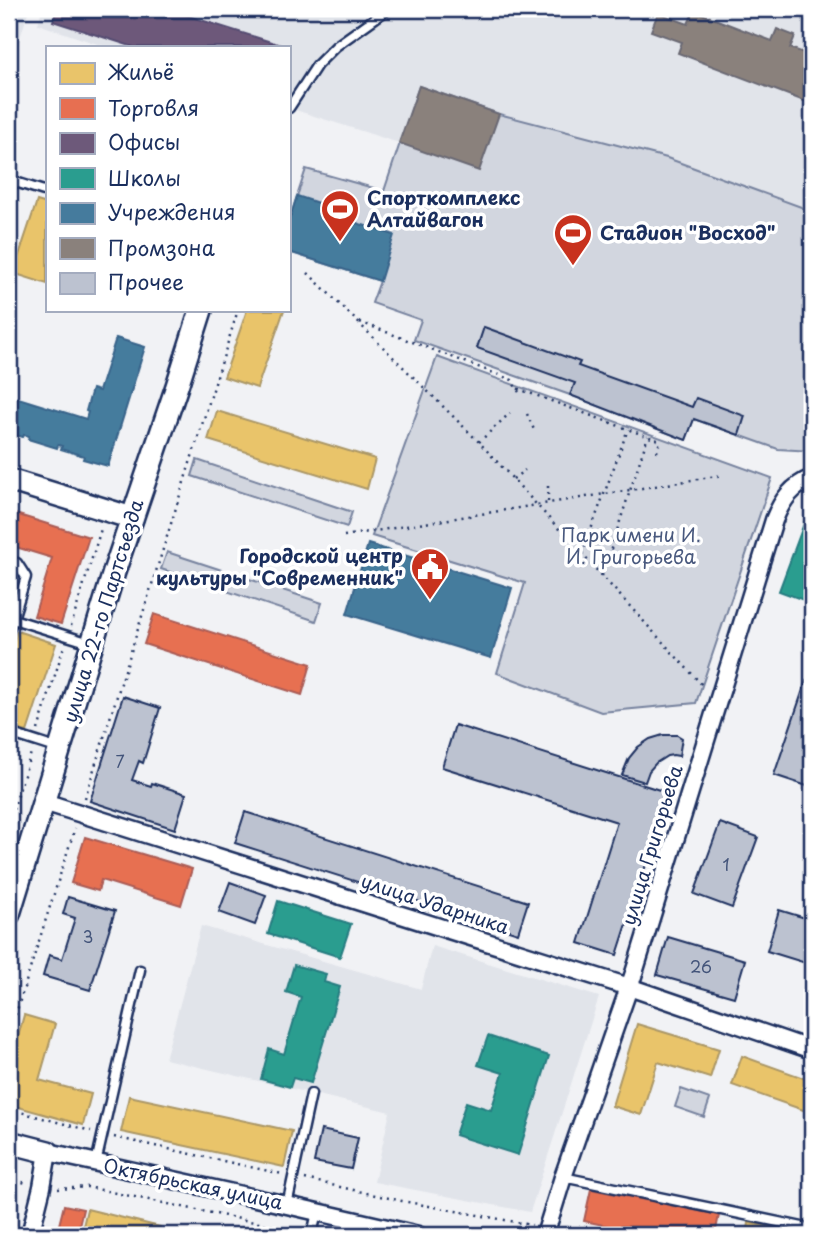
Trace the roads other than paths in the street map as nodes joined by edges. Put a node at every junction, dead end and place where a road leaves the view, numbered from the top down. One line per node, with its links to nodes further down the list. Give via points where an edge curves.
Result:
1 (388, 9): 2 (lane, via 336,46)
2 (290, 106)
3 (9, 180): 4 (lane)
4 (46, 192)
5 (200, 312): 8 (street, улица 22-го Партсъезда)
6 (812, 478): 19 (street, улица Григорьева, via 799,484 779,506)
7 (9, 480): 8 (street)
8 (132, 518): 12 (street, улица 22-го Партсъезда)
9 (9, 560): 10 (lane, via 17,563 26,577)
10 (13, 619): 11 (lane); 12 (lane)
11 (9, 631)
12 (92, 644): 14 (street, улица 22-го Партсъезда)
13 (9, 733): 14 (lane)
14 (60, 750): 15 (street, улица 22-го Партсъезда)
15 (44, 802): 16 (street, улица 22-го Партсъезда); 19 (street, улица Ударника)
16 (18, 850): 17 (street, улица 22-го Партсъезда)
17 (9, 914)
18 (140, 970): 24 (lane)
19 (629, 987): 20 (street, улица Ударника); 25 (street, улица Григорьева)
20 (812, 1050)
21 (311, 1094): 26 (lane)
22 (9, 1142): 23 (street, Октябрьская улица)
23 (48, 1152): 24 (street, Октябрьская улица); 29 (street)
24 (96, 1163): 26 (street, Октябрьская улица)
25 (563, 1177): 28 (lane); 32 (street, улица Григорьева)
26 (288, 1205): 27 (street, Октябрьская улица)
27 (317, 1212): 30 (lane); 31 (street, Октябрьская улица)
28 (812, 1229)
29 (30, 1235)
30 (312, 1235)
31 (418, 1235)
32 (545, 1235)

